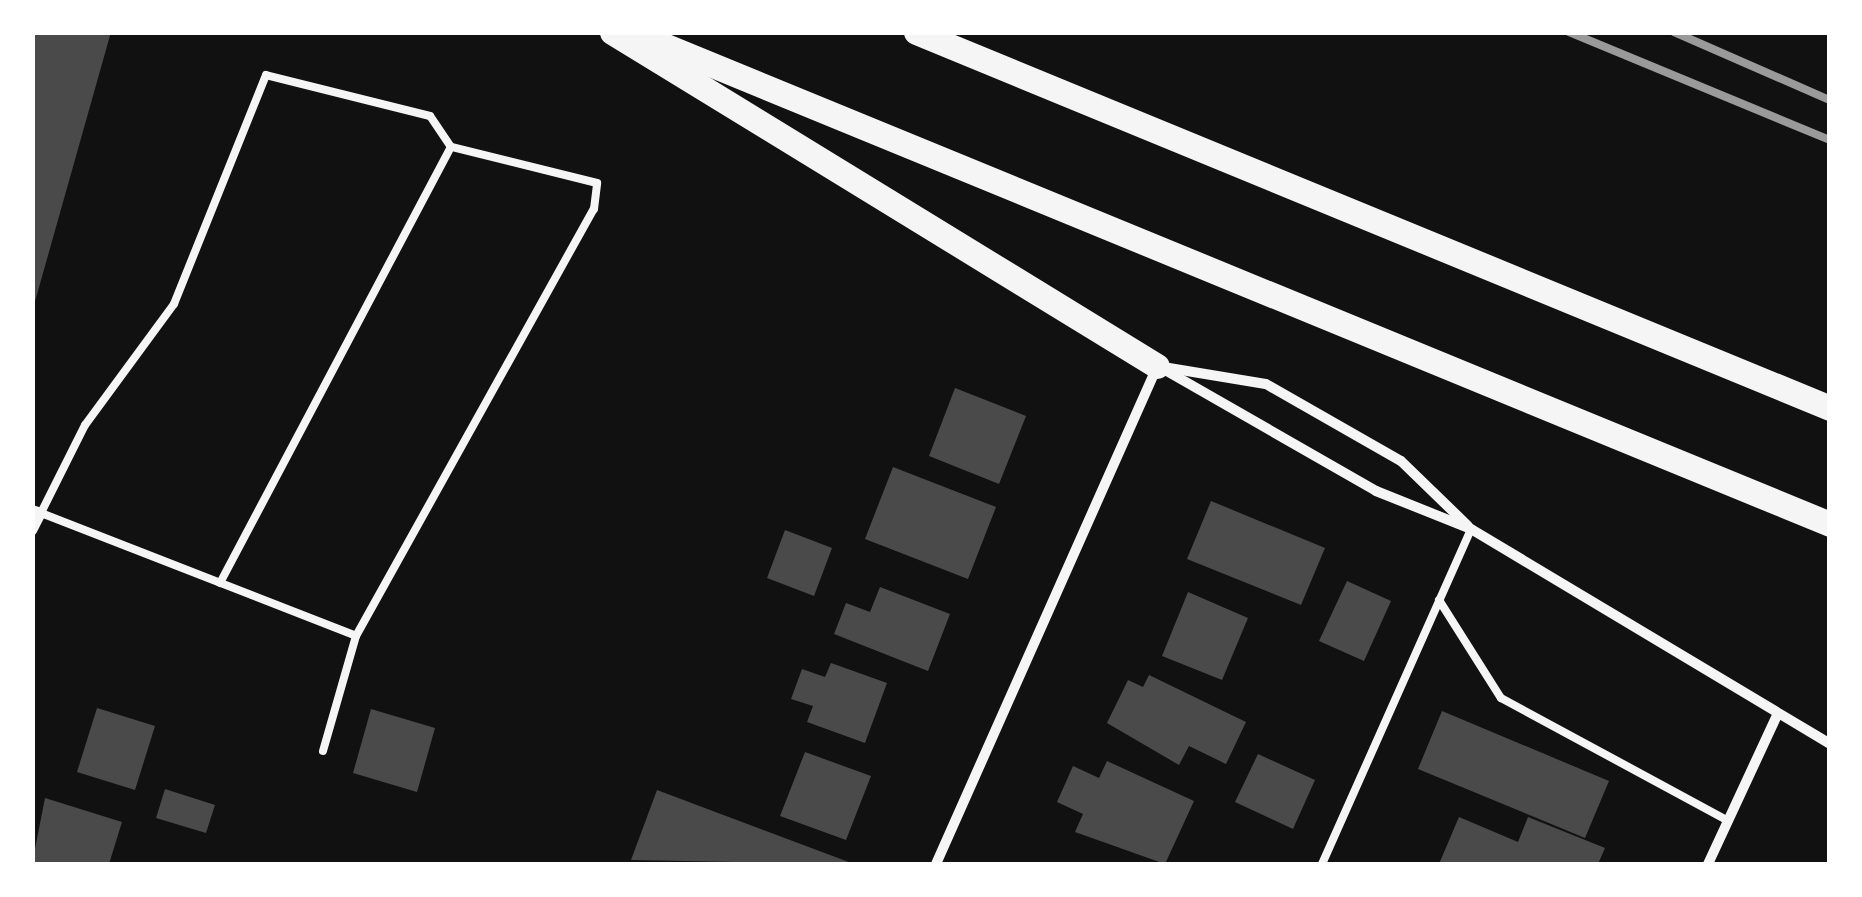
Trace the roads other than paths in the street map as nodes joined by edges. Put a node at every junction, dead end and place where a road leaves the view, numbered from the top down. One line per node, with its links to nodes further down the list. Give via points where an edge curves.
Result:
1 (612, 32): 5 (main road)
2 (632, 32): 8 (main road)
3 (916, 32): 6 (main road)
4 (451, 148): 7 (lane, via 430,116 266,75 174,304 85,425); 11 (lane); 13 (lane, via 597,183 594,209)
5 (1158, 366): 9 (street, via 1376,491); 9 (street, via 1266,384 1401,461); 18 (street)
6 (1830, 408)
7 (37, 511): 10 (street); 11 (lane)
8 (1830, 524)
9 (1472, 529): 12 (lane); 14 (street)
10 (32, 531)
11 (220, 583): 13 (lane)
12 (1439, 600): 17 (lane, via 1501,698); 19 (lane)
13 (356, 636): 16 (lane)
14 (1778, 713): 15 (street); 17 (street)
15 (1830, 744)
16 (323, 752)
17 (1727, 820): 20 (street)
18 (936, 864)
19 (1322, 864)
20 (1708, 864)

